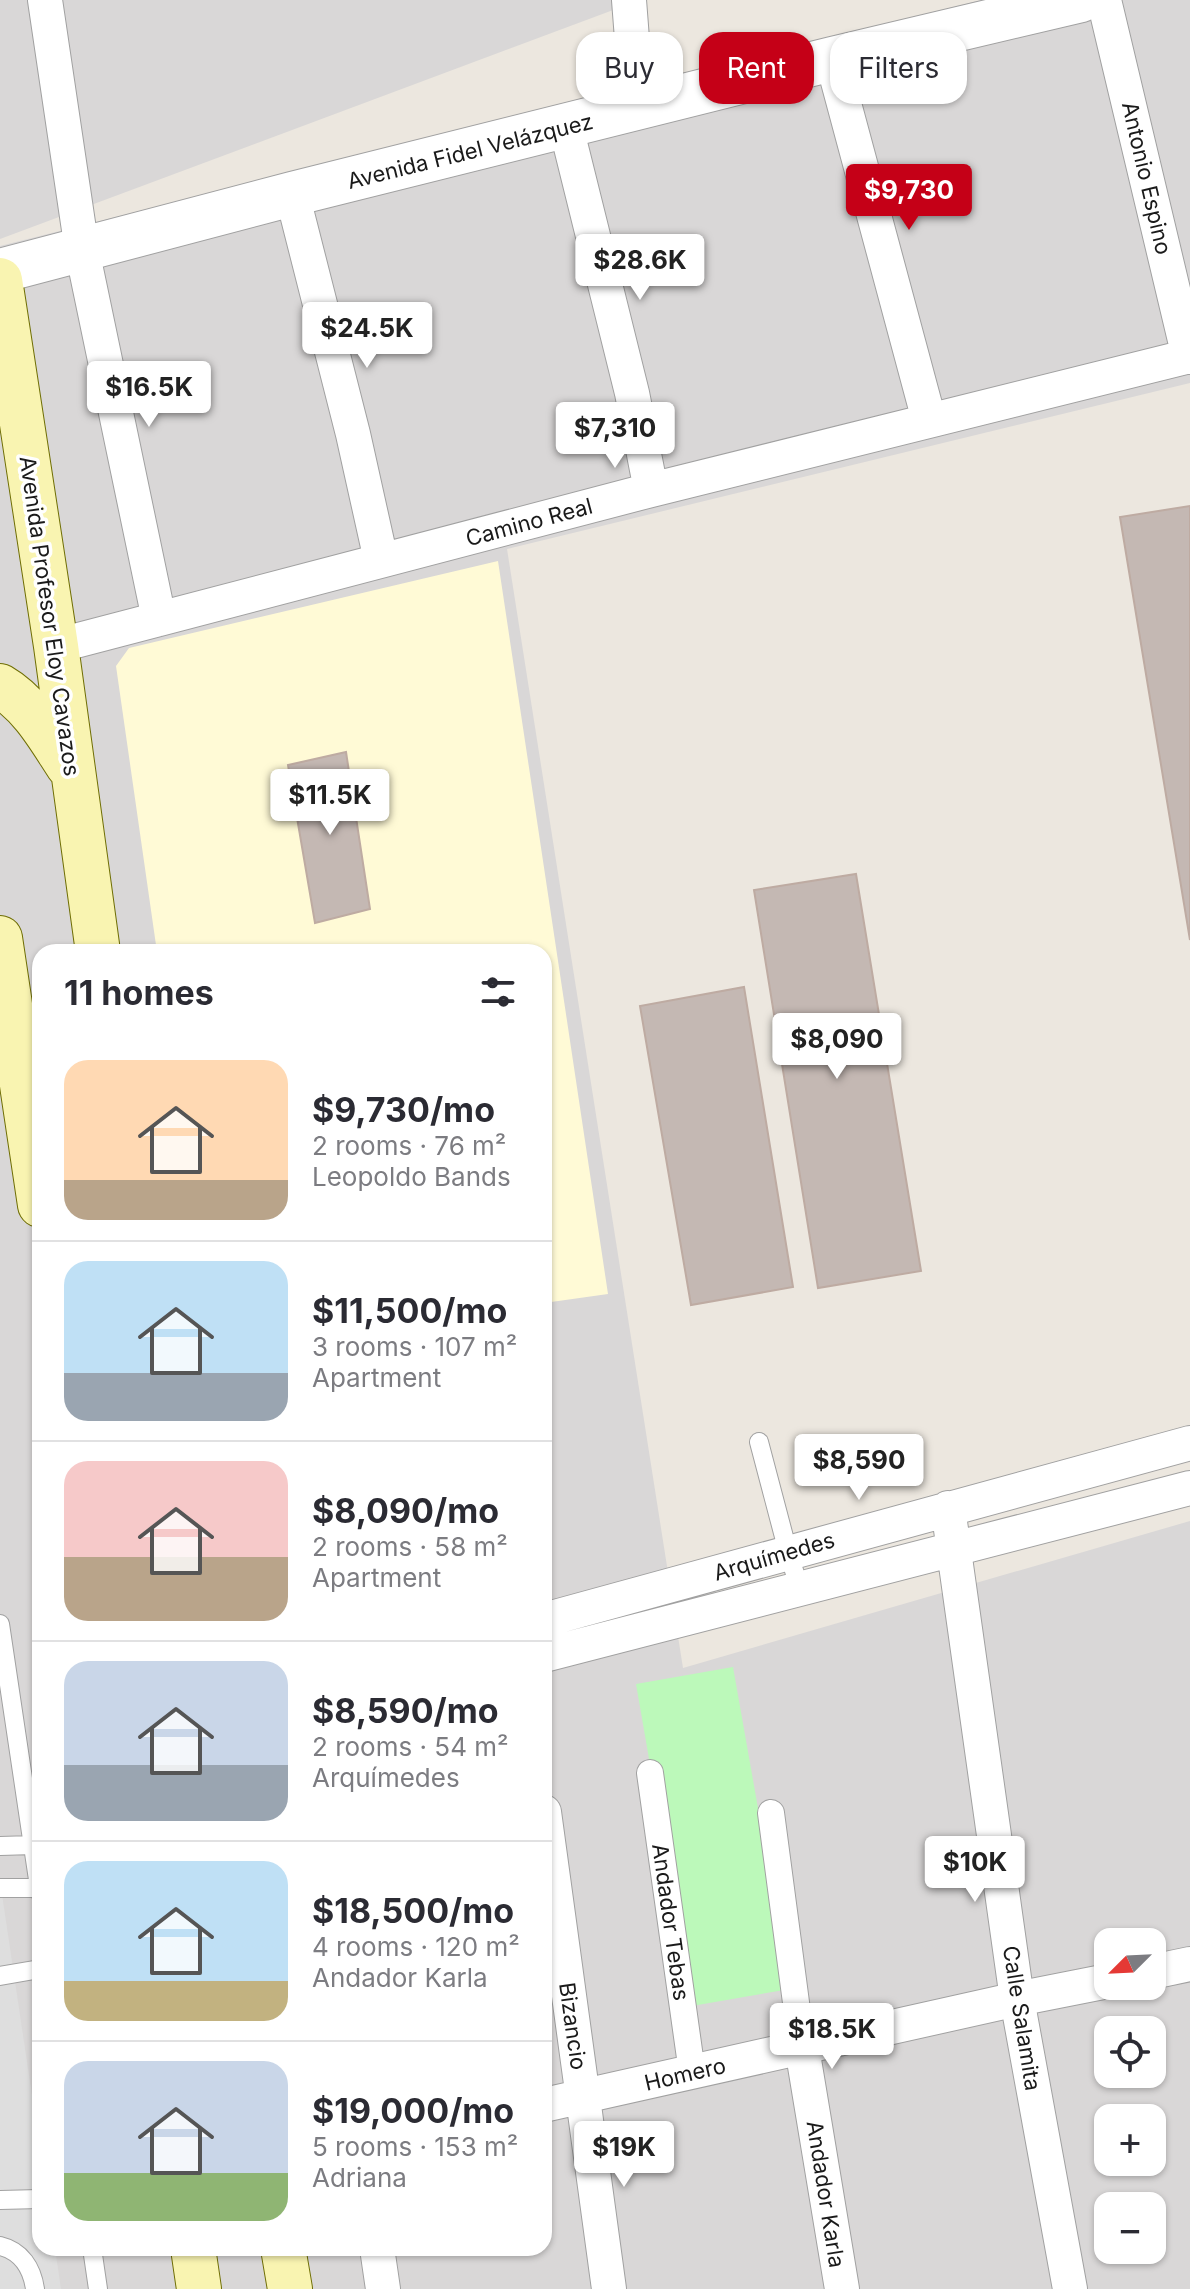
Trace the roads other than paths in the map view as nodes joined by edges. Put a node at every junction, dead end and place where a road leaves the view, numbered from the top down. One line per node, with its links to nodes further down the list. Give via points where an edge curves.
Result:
1 (45, 0): 11 (street)
2 (629, 0): 8 (street)
3 (1081, 0): 5 (street, Avenida Fidel Velázquez)
4 (1104, 0): 14 (street, Antonio Espino)
5 (946, 32)
6 (830, 60): 8 (street, Avenida Fidel Velázquez)
7 (844, 104): 15 (street)
8 (632, 111): 9 (street, Avenida Fidel Velázquez)
9 (566, 127): 10 (street, Avenida Fidel Velázquez); 16 (street)
10 (292, 194): 11 (street, Avenida Fidel Velázquez); 17 (street)
11 (82, 250): 12 (street, Avenida Fidel Velázquez); 18 (street)
12 (0, 271)
13 (0, 280): 19 (main road, Avenida Profesor Eloy Cavazos)
14 (1190, 356): 15 (street, Camino Real)
15 (929, 420): 16 (street, Camino Real)
16 (651, 490): 17 (street, Camino Real)
17 (381, 560): 18 (street, Camino Real)
18 (159, 619): 19 (street, Camino Real)
19 (56, 646): 21 (main road, Avenida Profesor Eloy Cavazos)
20 (0, 686): 21 (main road, via 40,723)
21 (74, 775): 23 (main road, Avenida Profesor Eloy Cavazos)
22 (0, 938): 24 (main road)
23 (97, 944)
24 (32, 1152)
25 (759, 1442): 30 (lane)
26 (1190, 1443): 28 (street, Arquímedes)
27 (1190, 1488): 29 (street, Arquímedes)
28 (948, 1508): 29 (street, Calle Salamita); 30 (street, Arquímedes)
29 (955, 1549): 31 (street, Arquímedes); 48 (street, Calle Salamita)
30 (788, 1552): 31 (lane); 32 (street, Arquímedes)
31 (800, 1589): 34 (street, Arquímedes)
32 (552, 1618)
33 (0, 1624): 37 (lane)
34 (552, 1653)
35 (650, 1773): 50 (street, Andador Tebas)
36 (771, 1813): 49 (street, Andador Karla)
37 (32, 1838)
38 (32, 1845): 39 (lane)
39 (0, 1846)
40 (552, 1872): 51 (street, Bizancio)
41 (0, 1888): 42 (lane)
42 (32, 1890)
43 (1190, 1964): 44 (street)
44 (1166, 1969)
45 (32, 1970): 46 (lane)
46 (0, 1976)
47 (1094, 1984): 48 (street, Homero)
48 (1017, 1999): 49 (street, Homero); 67 (street, Calle Salamita)
49 (802, 2048): 50 (street, Homero); 66 (street, Andador Karla)
50 (692, 2072): 51 (street, Homero)
51 (582, 2097): 52 (street, Homero); 65 (street, Bizancio)
52 (552, 2103)
53 (32, 2199): 54 (lane)
54 (0, 2200)
55 (0, 2246): 60 (lane, via 10,2248 27,2265)
56 (93, 2256): 61 (lane)
57 (194, 2256): 62 (main road)
58 (284, 2256): 63 (main road)
59 (378, 2256): 64 (street)
60 (35, 2289)
61 (98, 2289)
62 (199, 2289)
63 (290, 2289)
64 (383, 2289)
65 (609, 2289)
66 (842, 2289)
67 (1070, 2289)

